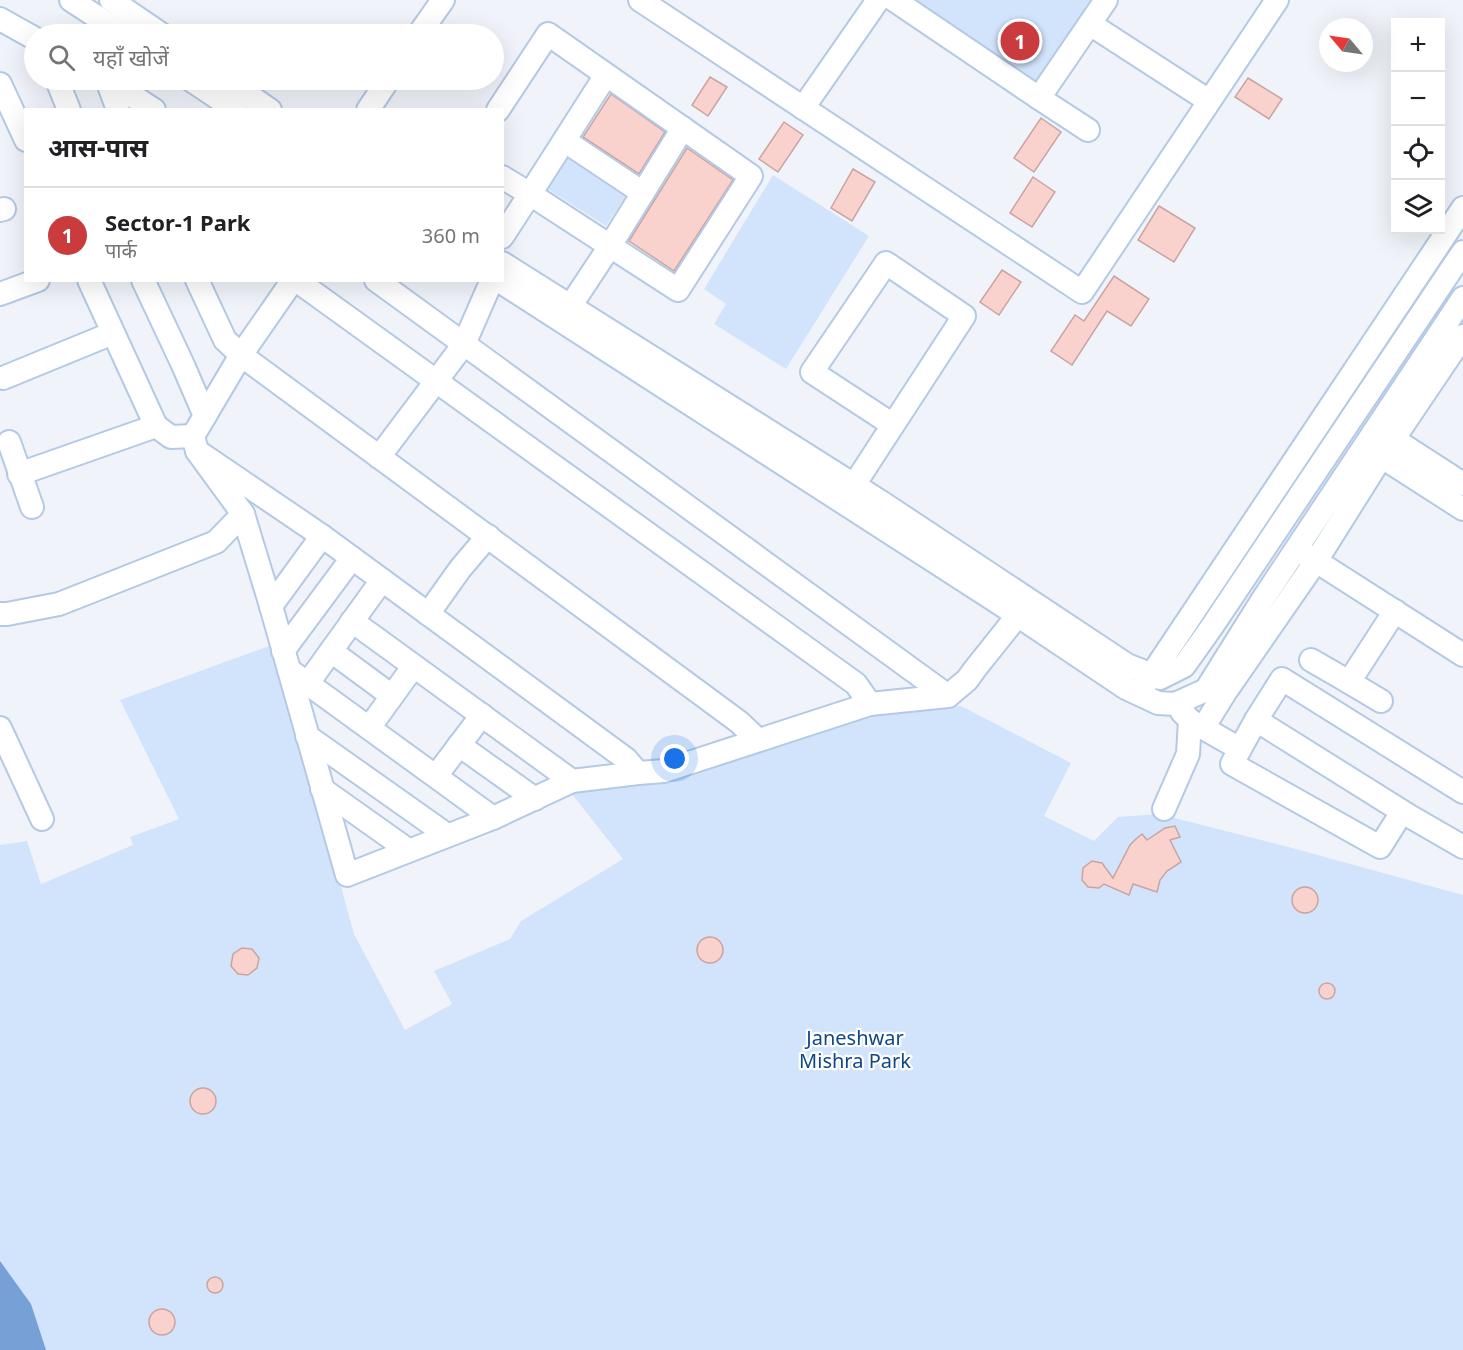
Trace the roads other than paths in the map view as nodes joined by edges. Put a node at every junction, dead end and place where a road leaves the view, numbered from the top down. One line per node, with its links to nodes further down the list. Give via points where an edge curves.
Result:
1 (71, 0): 10 (street)
2 (111, 0): 11 (street)
3 (443, 0): 12 (street)
4 (640, 0): 32 (street)
5 (878, 0): 32 (street)
6 (894, 0): 23 (street)
7 (1106, 0): 13 (street)
8 (1277, 0): 24 (street)
9 (0, 19): 14 (street)
10 (108, 24)
11 (146, 24)
12 (426, 24)
13 (1090, 24): 23 (street); 24 (street)
14 (24, 32)
15 (606, 75): 31 (street, via 548,34); 33 (street); 36 (street)
16 (0, 84): 35 (street)
17 (61, 90): 25 (street)
18 (111, 90): 26 (street)
19 (123, 90): 27 (street)
20 (206, 90): 28 (street)
21 (241, 90): 29 (street)
22 (381, 90): 30 (street)
23 (1039, 98): 34 (street)
24 (1209, 101): 32 (street, via 1082,292)
25 (68, 108)
26 (117, 108)
27 (151, 108)
28 (233, 108)
29 (267, 108)
30 (369, 108)
31 (499, 108)
32 (803, 108)
33 (683, 128): 38 (street); 42 (street, via 751,176 678,290)
34 (1088, 130)
35 (24, 136)
36 (565, 141): 38 (street); 39 (street)
37 (504, 178): 39 (street)
38 (643, 193): 42 (street)
39 (530, 194): 41 (street); 42 (street)
40 (1463, 208): 94 (street)
41 (504, 234)
42 (610, 246): 56 (street)
43 (1463, 252): 64 (street)
44 (504, 264): 56 (street)
45 (33, 282): 54 (street)
46 (90, 282): 57 (street)
47 (144, 282): 63 (street)
48 (198, 282): 60 (street, via 225,340)
49 (294, 282): 60 (street)
50 (298, 282): 62 (street)
51 (379, 282): 59 (street)
52 (491, 282): 59 (street)
53 (501, 282): 87 (street)
54 (0, 294)
55 (1463, 298): 68 (street)
56 (571, 305): 73 (street)
57 (113, 333): 61 (street); 66 (street)
58 (1463, 336): 68 (street)
59 (464, 344): 62 (street); 99 (street)
60 (241, 355): 63 (street); 70 (street)
61 (3, 378)
62 (436, 381): 70 (street); 101 (street, via 856,684)
63 (205, 416): 69 (street)
64 (1349, 422): 68 (street); 94 (street, via 1184,666)
65 (893, 425): 65 (street, via 964,316 886,263 812,372); 73 (street)
66 (156, 426): 69 (street, via 171,437); 71 (street)
67 (9, 442): 71 (street)
68 (1379, 442): 72 (street); 75 (street); 79 (street); 81 (street)
69 (195, 443): 76 (street); 77 (street)
70 (379, 457): 78 (street)
71 (19, 474): 74 (street)
72 (1463, 484)
73 (854, 485): 94 (street, via 1127,665)
74 (32, 507)
75 (1463, 508)
76 (243, 514): 83 (street); 85 (street, via 216,542 59,604)
77 (322, 536): 80 (street); 83 (street)
78 (488, 536): 86 (street); 108 (street)
79 (1296, 548): 81 (street); 103 (street)
80 (352, 558): 82 (street); 91 (street)
81 (1316, 561): 84 (street); 103 (street, via 1226,691)
82 (382, 580): 86 (street); 88 (street)
83 (271, 606): 91 (street)
84 (1395, 612): 90 (street); 95 (street)
85 (0, 614)
86 (428, 614): 111 (street, via 626,759)
87 (1018, 615): 97 (street); 99 (street, via 967,680)
88 (352, 621): 89 (street); 93 (street)
89 (331, 651): 96 (street); 98 (street)
90 (1463, 655)
91 (286, 660): 96 (street); 107 (street)
92 (1311, 660): 95 (street)
93 (413, 667): 98 (street); 102 (street)
94 (1156, 676): 97 (street); 103 (street)
95 (1349, 682): 100 (street)
96 (308, 683): 105 (street)
97 (1138, 694): 103 (street)
98 (392, 696): 105 (street)
99 (948, 696): 101 (street)
100 (1381, 701)
101 (870, 704): 108 (street)
102 (482, 715): 109 (street); 113 (street)
103 (1189, 717): 110 (street); 117 (street, via 1188,754)
104 (1256, 720): 110 (street); 115 (street, via 1282,679); 118 (street)
105 (369, 728): 112 (street)
106 (0, 730): 120 (street)
107 (307, 736): 114 (street); 121 (street)
108 (758, 740): 111 (street, via 664,771)
109 (459, 746): 112 (street); 116 (street)
110 (1240, 749): 118 (street, via 1232,764 1380,847)
111 (638, 773): 113 (street)
112 (436, 776): 119 (street)
113 (572, 782): 116 (street)
114 (322, 789): 123 (street); 123 (street, via 347,875)
115 (1463, 792)
116 (535, 799): 119 (street)
117 (1164, 809)
118 (1402, 812): 122 (street)
119 (493, 818): 121 (street)
120 (42, 819)
121 (447, 835): 123 (street)
122 (1463, 848)
123 (408, 850)

